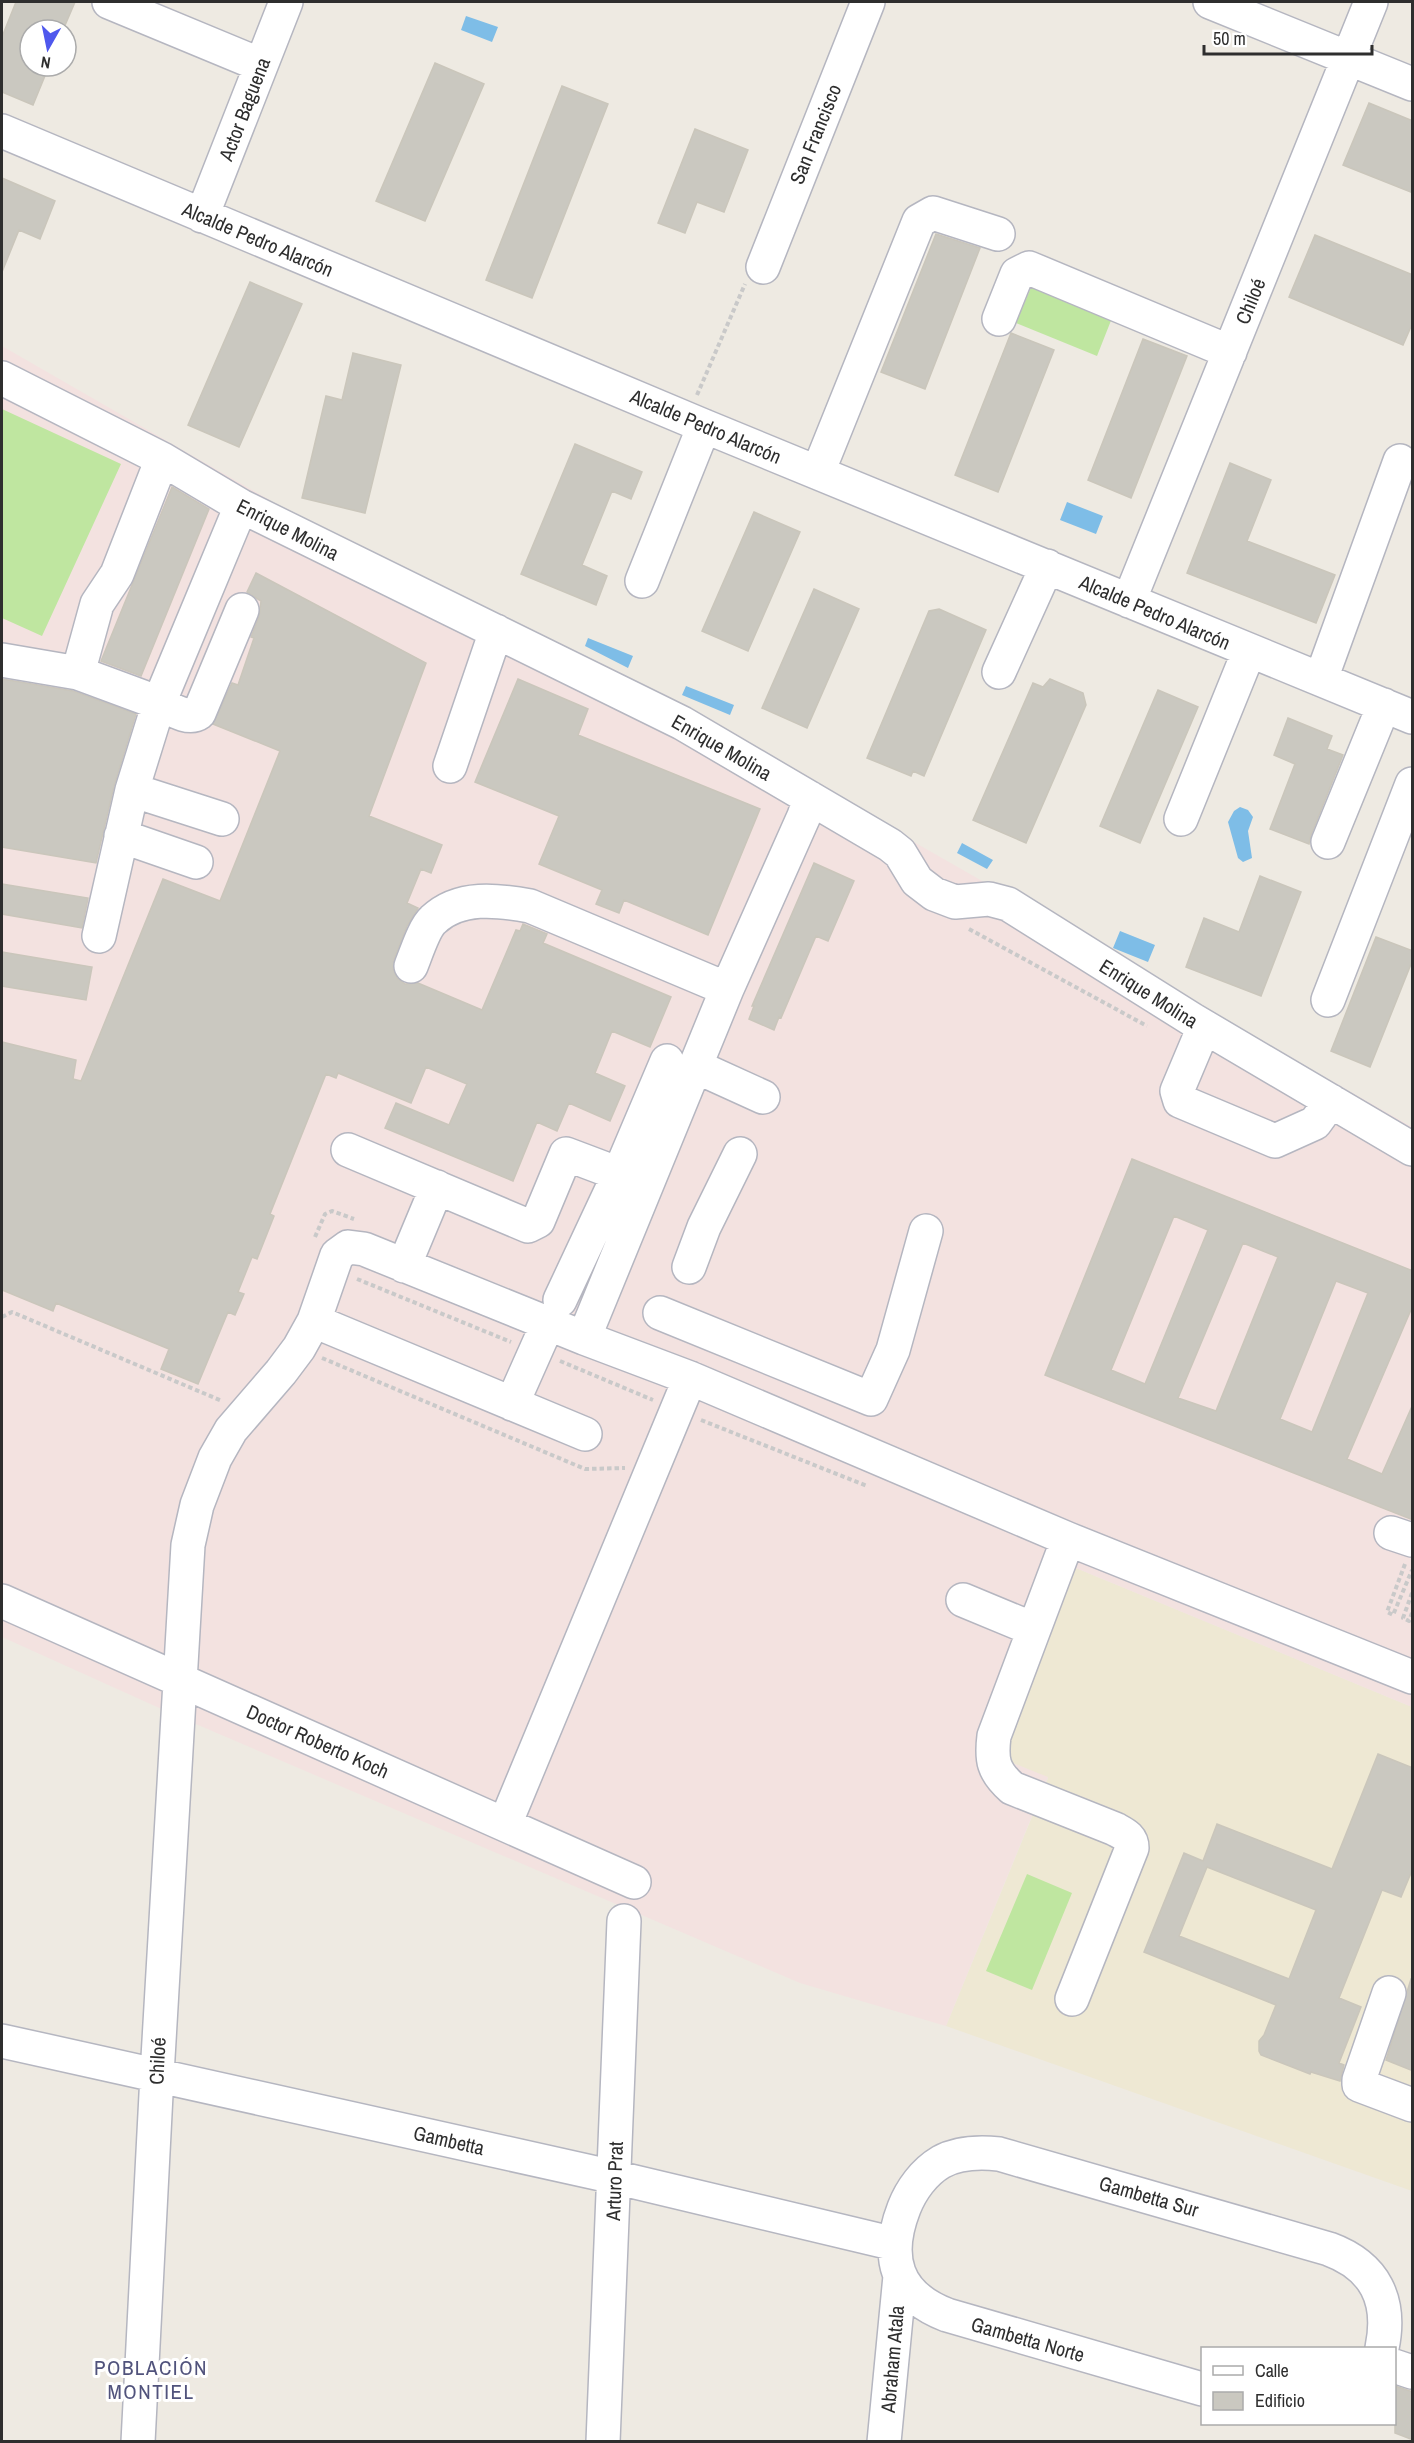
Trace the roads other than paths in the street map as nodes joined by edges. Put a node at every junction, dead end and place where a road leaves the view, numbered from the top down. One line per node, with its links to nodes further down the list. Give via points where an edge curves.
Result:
1 (109, 2): 7 (street)
2 (286, 2): 7 (street, Actor Baguena)
3 (868, 2): 12 (street, San Francisco)
4 (1371, 2): 6 (street, Chiloé)
5 (1216, 3): 6 (street)
6 (1348, 58): 8 (street); 14 (street, Chiloé)
7 (261, 65): 10 (street, Actor Baguena)
8 (1413, 84)
9 (2, 131): 10 (street, Alcalde Pedro Alarcón)
10 (202, 216): 16 (street, Alcalde Pedro Alarcón)
11 (998, 234): 19 (street, via 933,213 919,221)
12 (763, 267)
13 (999, 319): 14 (street, via 1017,274 1029,268)
14 (1230, 352): 23 (street, Chiloé)
15 (2, 378): 17 (street, Enrique Molina)
16 (695, 422): 19 (street, Alcalde Pedro Alarcón); 22 (street)
17 (162, 459): 20 (street, Enrique Molina); 29 (street, via 117,574 97,604)
18 (1400, 461): 30 (street)
19 (818, 472): 21 (street, Alcalde Pedro Alarcón)
20 (241, 506): 25 (street, Enrique Molina); 31 (street)
21 (1047, 566): 23 (street, Alcalde Pedro Alarcón); 28 (street)
22 (642, 581)
23 (1129, 600): 26 (street, Alcalde Pedro Alarcón)
24 (242, 610): 31 (street, via 198,713 189,717)
25 (496, 632): 33 (street); 36 (street, Enrique Molina, via 682,723)
26 (1249, 651): 30 (street, Alcalde Pedro Alarcón); 38 (street)
27 (2, 660): 29 (street)
28 (999, 672)
29 (78, 673): 31 (street)
30 (1321, 679): 32 (street, Alcalde Pedro Alarcón)
31 (159, 703): 35 (street)
32 (1398, 711): 40 (street)
33 (450, 766)
34 (1413, 784): 45 (street)
35 (132, 790): 37 (street); 39 (street)
36 (810, 798): 44 (street); 46 (street, Enrique Molina, via 890,844 917,881 934,894 955,902 989,899 1008,904)
37 (222, 819)
38 (1181, 819)
39 (121, 836): 41 (street); 42 (street)
40 (1328, 842)
41 (196, 862)
42 (99, 936)
43 (411, 966): 44 (street, via 431,921 472,901 506,901 530,906)
44 (726, 989): 47 (street)
45 (1328, 1000)
46 (1204, 1027): 49 (street, Enrique Molina); 49 (street, via 1178,1091 1180,1101 1275,1141 1315,1123)
47 (682, 1064): 48 (street); 53 (street); 61 (street)
48 (763, 1097)
49 (1331, 1101): 50 (street, Enrique Molina)
50 (1413, 1149)
51 (348, 1150): 54 (street)
52 (741, 1154): 57 (street, via 704,1227)
53 (618, 1174): 54 (street, via 566,1154 538,1221 528,1226); 58 (street)
54 (437, 1187): 56 (street)
55 (926, 1231): 59 (street, via 893,1350 871,1400)
56 (404, 1266): 58 (street); 60 (street, Chiloé, via 364,1249 348,1247 337,1255)
57 (689, 1267)
58 (554, 1312): 61 (street); 63 (street)
59 (660, 1313)
60 (314, 1321): 63 (street); 70 (street, Chiloé, via 291,1360 231,1431 202,1490 188,1545)
61 (584, 1338): 62 (street)
62 (690, 1378): 65 (street); 71 (street)
63 (512, 1404): 64 (street)
64 (585, 1434)
65 (1068, 1539): 68 (street); 69 (street)
66 (963, 1600): 68 (street)
67 (2, 1601): 70 (street, Doctor Roberto Koch)
68 (1033, 1629): 75 (street, via 994,1736 992,1757 1000,1777 1012,1788 1115,1829 1132,1842)
69 (1413, 1677)
70 (181, 1680): 71 (street, Doctor Roberto Koch); 77 (street, Chiloé)
71 (505, 1824): 72 (street, Doctor Roberto Koch)
72 (634, 1882)
73 (624, 1921): 79 (street, Arturo Prat)
74 (1389, 1993): 78 (street, via 1359,2085)
75 (1072, 1999)
76 (2, 2041): 77 (street, Gambetta)
77 (157, 2075): 79 (street, Gambetta); 86 (street, Chiloé)
78 (1413, 2105)
79 (614, 2177): 80 (street, Gambetta); 87 (street, Arturo Prat)
80 (894, 2244): 81 (street, Gambetta Norte); 82 (street, Gambetta Sur, via 907,2201 930,2170 943,2161 967,2154 1007,2155 1350,2258 1380,2293)
81 (900, 2276): 85 (street, Gambetta Norte, via 919,2301 947,2315); 88 (street, Abraham Atala)
82 (1382, 2347)
83 (1396, 2366): 84 (street)
84 (1413, 2372)
85 (1201, 2388)
86 (138, 2442)
87 (603, 2442)
88 (884, 2442)

